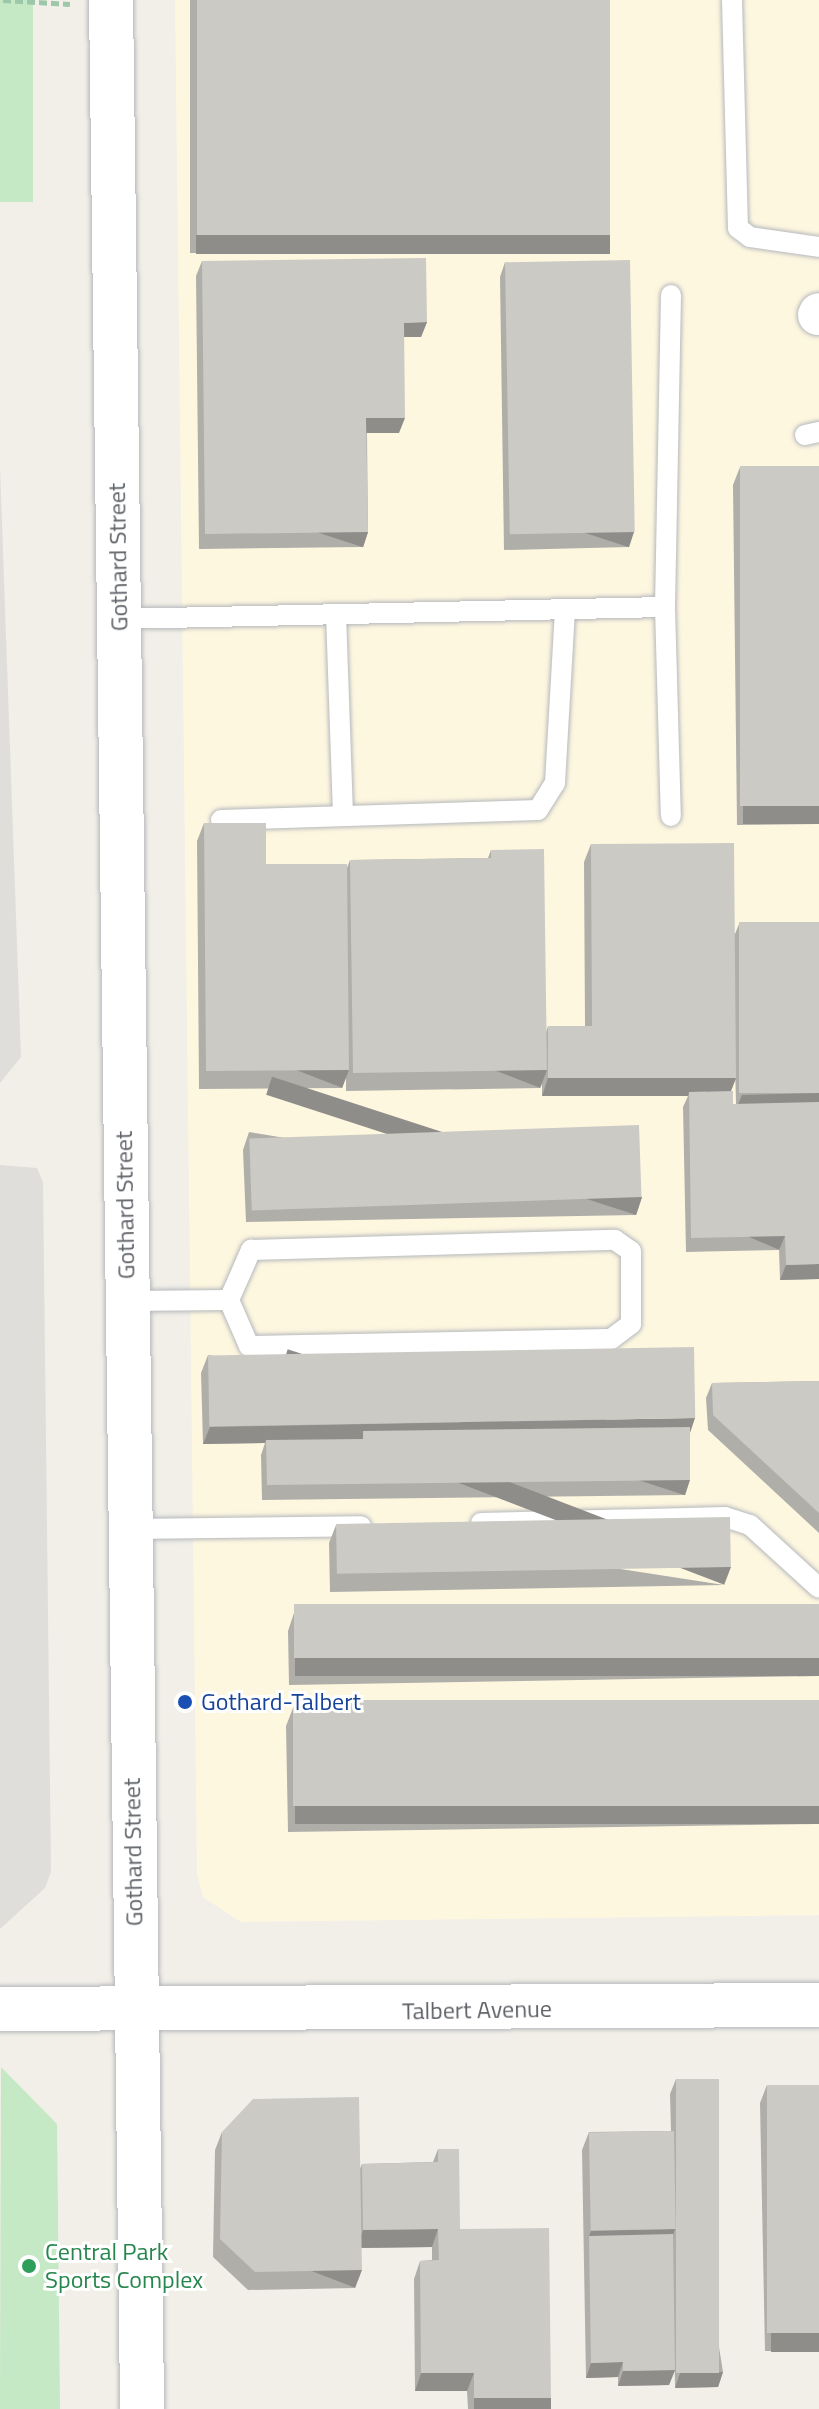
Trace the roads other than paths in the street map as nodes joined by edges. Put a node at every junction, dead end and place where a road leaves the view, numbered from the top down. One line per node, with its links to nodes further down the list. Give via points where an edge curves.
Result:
1 (732, 0): 3 (lane, via 738,228 750,237)
2 (111, 2): 8 (street, Gothard Street)
3 (819, 247)
4 (671, 295): 5 (lane)
5 (665, 607): 6 (lane); 10 (lane)
6 (565, 609): 7 (lane); 9 (lane, via 555,783 538,810)
7 (336, 614): 8 (lane); 9 (lane)
8 (119, 619): 13 (street, Gothard Street)
9 (343, 816): 11 (lane)
10 (671, 816)
11 (221, 820)
12 (229, 1300): 12 (lane, via 251,1250 615,1240 631,1251 631,1324 611,1339 249,1346); 13 (lane)
13 (127, 1301): 16 (street, Gothard Street)
14 (459, 1523): 17 (lane, via 725,1517 750,1525)
15 (381, 1525): 16 (lane)
16 (129, 1529): 20 (street, Gothard Street)
17 (819, 1588)
18 (819, 2005): 20 (street, Talbert Avenue)
19 (0, 2009): 20 (street, Talbert Avenue)
20 (135, 2012): 21 (street, Gothard Street)
21 (142, 2409)

